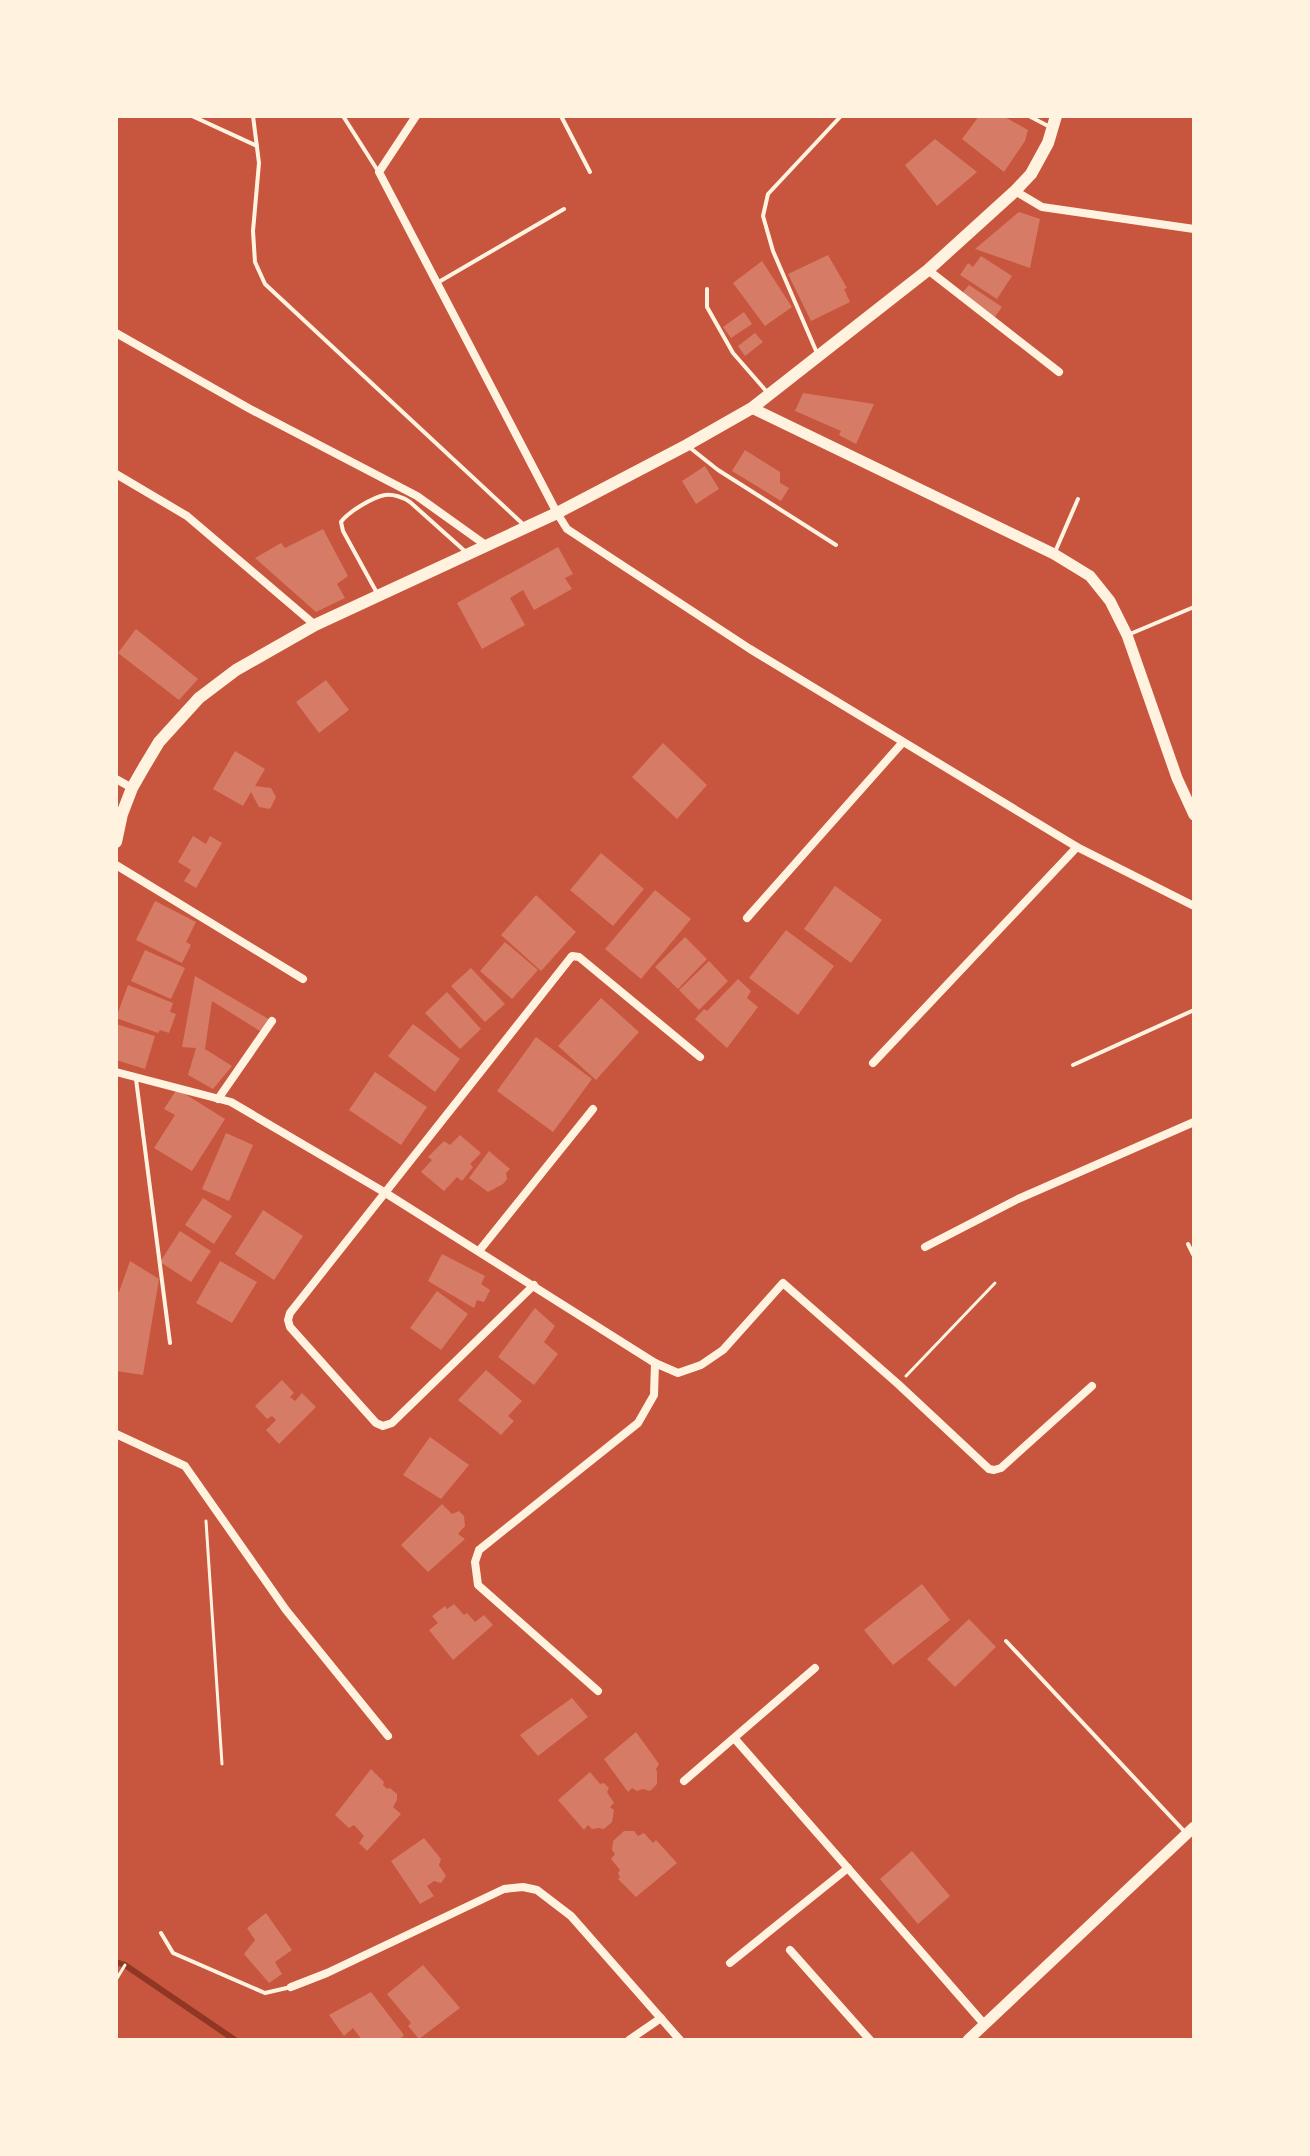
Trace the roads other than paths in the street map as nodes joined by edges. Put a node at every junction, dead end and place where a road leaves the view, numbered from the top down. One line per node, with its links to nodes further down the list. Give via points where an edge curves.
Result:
1 (192, 116): 9 (lane)
2 (253, 116): 9 (lane)
3 (343, 116): 10 (lane)
4 (416, 116): 10 (street)
5 (561, 116): 11 (lane)
6 (841, 116): 19 (lane, via 768,194 763,216)
7 (1029, 116): 8 (lane)
8 (1054, 122): 12 (main road, via 1031,174)
9 (257, 146): 27 (lane, via 253,231 255,262 265,284)
10 (379, 172): 16 (street)
11 (590, 172)
12 (1015, 191): 14 (street, via 1042,207); 15 (main road)
13 (564, 209): 16 (lane)
14 (1194, 229)
15 (928, 270): 19 (main road); 20 (street)
16 (437, 283): 26 (street)
17 (707, 289): 21 (lane, via 707,307 733,353)
18 (116, 333): 29 (street, via 417,496)
19 (818, 356): 21 (main road)
20 (1059, 372)
21 (769, 394): 22 (main road)
22 (752, 408): 23 (main road); 31 (street)
23 (687, 445): 26 (main road); 28 (lane)
24 (116, 474): 34 (street, via 187,516)
25 (1078, 499): 31 (lane)
26 (557, 513): 27 (main road); 36 (street, via 567,529)
27 (526, 527): 29 (main road)
28 (836, 545)
29 (487, 546): 30 (main road)
30 (468, 554): 32 (main road); 32 (lane, via 410,502 384,495 341,522)
31 (1054, 554): 35 (street, via 1090,576)
32 (378, 596): 34 (main road)
33 (1194, 607): 35 (lane)
34 (315, 625): 38 (main road, via 199,698 159,742)
35 (1127, 635): 39 (street)
36 (903, 742): 41 (street); 44 (street)
37 (116, 779): 38 (street)
38 (132, 788): 40 (main road)
39 (1194, 815)
40 (116, 842)
41 (1077, 847): 43 (street); 49 (street)
42 (116, 865): 45 (street)
43 (1194, 906)
44 (747, 918)
45 (303, 979)
46 (1194, 1010): 50 (lane)
47 (272, 1021): 53 (street)
48 (700, 1057): 56 (street, via 572,956)
49 (873, 1063)
50 (1073, 1065)
51 (116, 1072): 52 (street)
52 (136, 1077): 53 (street); 62 (lane)
53 (218, 1099): 56 (street)
54 (593, 1109): 59 (street)
55 (1194, 1122): 58 (street, via 1018,1199)
56 (384, 1192): 59 (street); 61 (street, via 288,1320 376,1423 392,1423)
57 (1188, 1244): 60 (lane)
58 (925, 1247)
59 (479, 1251): 61 (street)
60 (1194, 1256)
61 (534, 1285): 63 (street)
62 (170, 1343)
63 (655, 1363): 64 (street, via 678,1373 701,1365 723,1350 783,1283 994,1470); 68 (street, via 654,1395 638,1423 479,1550 475,1562 478,1585)
64 (1092, 1386)
65 (116, 1434): 69 (street, via 185,1466 286,1610)
66 (1006, 1641): 72 (lane)
67 (815, 1668): 70 (street)
68 (598, 1691)
69 (388, 1736)
70 (735, 1739): 71 (street); 73 (street)
71 (684, 1781)
72 (1190, 1831): 79 (street)
73 (848, 1868): 76 (street); 79 (street)
74 (161, 1933): 77 (lane, via 173,1953 265,1993)
75 (790, 1950): 82 (street)
76 (730, 1963)
77 (291, 1987): 78 (street, via 504,1889 523,1887 537,1890 571,1916)
78 (661, 2018): 80 (street); 81 (street)
79 (985, 2025): 83 (street)
80 (629, 2040)
81 (680, 2040)
82 (870, 2040)
83 (968, 2040)

